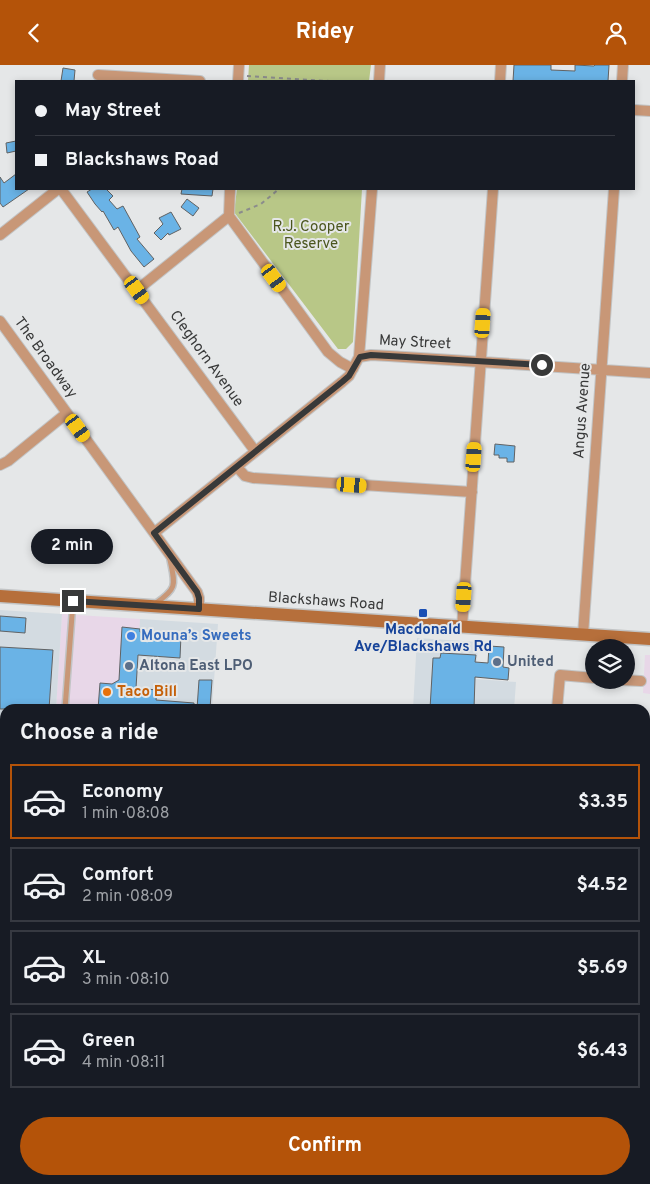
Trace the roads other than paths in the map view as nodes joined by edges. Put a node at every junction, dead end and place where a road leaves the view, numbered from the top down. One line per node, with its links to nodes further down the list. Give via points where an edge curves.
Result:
1 (380, 65): 6 (street)
2 (501, 65): 7 (street)
3 (623, 65): 8 (street)
4 (98, 74): 5 (street)
5 (185, 80)
6 (379, 80)
7 (500, 80)
8 (622, 80)
9 (635, 109): 10 (street)
10 (650, 111)
11 (59, 190): 18 (street)
12 (61, 190): 19 (street, Cleghorn Avenue)
13 (230, 190): 17 (street)
14 (372, 190): 21 (street)
15 (493, 190): 22 (street)
16 (614, 190): 24 (street, Angus Avenue)
17 (230, 217): 19 (street); 23 (street, via 328,352)
18 (0, 235)
19 (137, 290): 27 (street, Cleghorn Avenue)
20 (0, 321): 26 (street, The Broadway)
21 (360, 357): 22 (street, May Street); 23 (street, May Street)
22 (481, 361): 24 (street, May Street); 30 (street)
23 (354, 369): 27 (street, May Street)
24 (601, 369): 25 (street, May Street); 38 (street, Angus Avenue)
25 (650, 373)
26 (67, 413): 28 (street); 31 (street, The Broadway)
27 (255, 451): 29 (street, May Street)
28 (0, 465)
29 (237, 467): 30 (street, via 253,478); 31 (street, May Street)
30 (472, 493): 37 (street)
31 (154, 533): 32 (street, The Broadway)
32 (169, 553): 35 (lane, via 174,582 172,590); 36 (street, The Broadway, via 197,592)
33 (0, 596): 34 (main road, Blackshaws Road)
34 (73, 601): 35 (main road, Blackshaws Road); 43 (lane)
35 (151, 606): 36 (main road, Blackshaws Road)
36 (199, 609): 37 (main road, Blackshaws Road)
37 (462, 627): 38 (main road, Blackshaws Road)
38 (583, 635): 39 (main road, Blackshaws Road)
39 (650, 639)
40 (585, 677): 44 (street, via 560,675)
41 (635, 681): 42 (street)
42 (641, 681)
43 (65, 704)
44 (557, 704)

